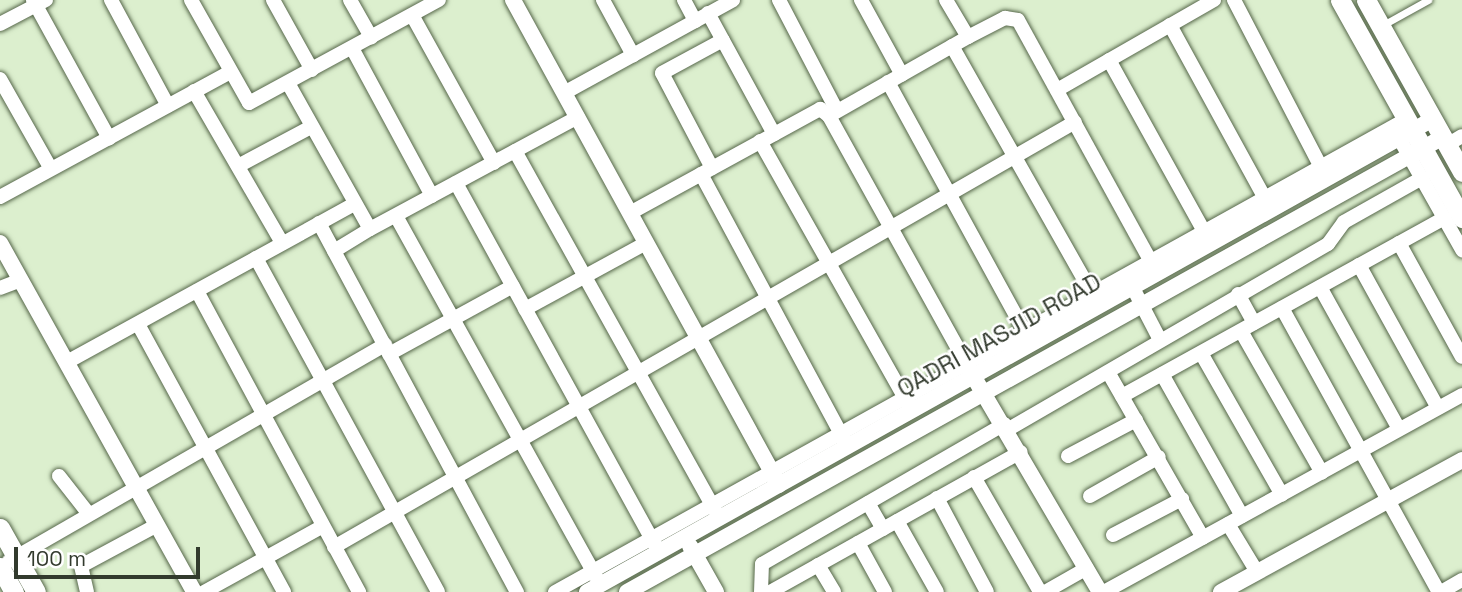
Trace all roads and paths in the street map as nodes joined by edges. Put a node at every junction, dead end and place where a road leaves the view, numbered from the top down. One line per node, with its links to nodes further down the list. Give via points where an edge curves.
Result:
1 (111, 0): 40 (street)
2 (191, 0): 32 (street)
3 (273, 0): 31 (street)
4 (350, 0): 24 (street)
5 (513, 0): 39 (street)
6 (603, 0): 29 (street)
7 (684, 0): 20 (street)
8 (733, 0): 20 (street)
9 (779, 0): 41 (street)
10 (861, 0): 33 (street)
11 (946, 0): 25 (street)
12 (1214, 0): 22 (street)
13 (1234, 0): 58 (street)
14 (1340, 0): 46 (main road)
15 (1366, 0): 23 (main road)
16 (1427, 0): 23 (lane)
17 (433, 1): 19 (street)
18 (38, 2): 21 (street); 48 (street)
19 (412, 15): 24 (street); 54 (street)
20 (702, 17): 26 (street); 29 (street)
21 (0, 24)
22 (1170, 25): 30 (street); 65 (street)
23 (1381, 26): 43 (main road)
24 (371, 37): 28 (street)
25 (968, 37): 27 (street); 37 (street, via 1005,18 1018,20)
26 (723, 40): 47 (street); 57 (street, via 662,73)
27 (952, 46): 33 (street); 53 (street)
28 (352, 48): 31 (street); 63 (street)
29 (633, 55): 39 (street)
30 (1109, 60): 37 (street); 73 (street)
31 (312, 70): 36 (street)
32 (230, 72): 36 (street, via 249,103); 38 (street)
33 (902, 75): 35 (street)
34 (0, 79): 56 (street)
35 (888, 82): 41 (street); 62 (street)
36 (288, 83): 45 (street)
37 (1057, 90): 44 (street)
38 (194, 91): 40 (street); 55 (street)
39 (564, 93): 42 (street)
40 (168, 106): 48 (street)
41 (833, 113): 47 (street, via 820,109); 72 (street)
42 (578, 117): 51 (street); 67 (street)
43 (1433, 119): 46 (street, QADRI MASJID ROAD); 49 (main road)
44 (1075, 122): 53 (street); 83 (street)
45 (311, 127): 55 (street); 66 (street)
46 (1406, 129): 52 (main road); 58 (street, QADRI MASJID ROAD)
47 (774, 134): 50 (street)
48 (109, 138): 56 (street)
49 (1451, 140): 52 (street, QADRI MASJID ROAD); 59 (main road)
50 (760, 141): 57 (street); 81 (street)
51 (515, 151): 54 (street); 84 (street)
52 (1416, 153): 60 (street); 69 (main road); 94 (street, QADRI MASJID ROAD)
53 (1015, 157): 62 (street); 93 (street)
54 (494, 163): 61 (street)
55 (238, 166): 75 (street)
56 (51, 169): 64 (street)
57 (707, 171): 67 (street); 92 (street)
58 (1324, 172): 65 (street, QADRI MASJID ROAD)
59 (1462, 172)
60 (1422, 178): 69 (street); 91 (street, via 1344,222 1328,244)
61 (456, 183): 63 (street); 86 (street)
62 (949, 194): 72 (street); 100 (street)
63 (432, 196): 68 (street)
64 (0, 197)
65 (1268, 204): 73 (street, QADRI MASJID ROAD)
66 (353, 205): 70 (street); 71 (street)
67 (630, 213): 76 (street)
68 (397, 216): 71 (street); 97 (street)
69 (1453, 218): 77 (street); 78 (street)
70 (319, 223): 75 (street); 79 (street)
71 (370, 229): 79 (street)
72 (889, 229): 81 (street); 107 (street)
73 (1207, 238): 83 (street, QADRI MASJID ROAD)
74 (0, 243): 85 (street)
75 (282, 243): 80 (street)
76 (646, 243): 84 (street); 101 (street)
77 (1399, 243): 82 (street); 105 (street)
78 (1462, 250)
79 (334, 251): 103 (street)
80 (256, 258): 90 (street); 111 (street)
81 (829, 264): 92 (street); 115 (street)
82 (1359, 265): 87 (street); 117 (street)
83 (1154, 268): 89 (street, QADRI MASJID ROAD); 93 (street)
84 (584, 276): 96 (street); 109 (street)
85 (21, 280): 88 (street); 106 (street)
86 (513, 286): 96 (street); 97 (street)
87 (1320, 287): 95 (street); 121 (street)
88 (0, 288)
89 (1133, 288): 93 (street, QADRI MASJID ROAD); 94 (street)
90 (197, 290): 98 (street); 118 (street)
91 (1238, 294): 99 (street); 102 (street)
92 (768, 298): 101 (street); 123 (street)
93 (1096, 299): 100 (street, QADRI MASJID ROAD)
94 (1142, 306): 102 (street); 112 (street, QADRI MASJID ROAD)
95 (1282, 308): 99 (street); 125 (street)
96 (525, 309): 116 (street)
97 (454, 318): 103 (street); 122 (street)
98 (138, 324): 106 (street); 124 (street)
99 (1248, 327): 104 (street); 131 (street)
100 (1027, 335): 107 (street, QADRI MASJID ROAD)
101 (699, 338): 109 (street); 130 (street)
102 (1159, 338): 108 (street)
103 (387, 350): 111 (street); 133 (street)
104 (1201, 353): 110 (street); 137 (street)
105 (1462, 357)
106 (66, 362): 135 (street)
107 (968, 368): 112 (street); 115 (street, QADRI MASJID ROAD)
108 (1108, 372): 114 (street); 120 (street)
109 (638, 373): 116 (street); 143 (street)
110 (1162, 374): 114 (street); 146 (street)
111 (323, 380): 118 (street); 144 (street)
112 (985, 394): 120 (street); 159 (street, QADRI MASJID ROAD)
113 (1462, 395): 117 (street)
114 (1122, 396): 119 (street)
115 (908, 403): 123 (street, QADRI MASJID ROAD)
116 (579, 407): 122 (street); 157 (street)
117 (1438, 408): 121 (street)
118 (262, 414): 124 (street); 150 (street)
119 (1136, 420): 127 (street); 128 (street)
120 (1006, 427): 126 (street); 142 (street)
121 (1399, 429): 125 (street)
122 (523, 439): 133 (street); 166 (street)
123 (844, 439): 130 (street); 136 (street, QADRI MASJID ROAD)
124 (205, 446): 135 (street); 160 (street)
125 (1362, 450): 131 (street); 141 (street)
126 (1020, 452): 134 (street); 163 (street)
127 (1068, 456)
128 (1159, 457): 138 (street); 140 (street)
129 (1462, 460): 141 (street)
130 (770, 470): 136 (street); 143 (street)
131 (1322, 472): 137 (street)
132 (60, 477): 145 (street)
133 (456, 477): 144 (street); 176 (street)
134 (974, 477): 139 (street); 185 (street)
135 (135, 485): 145 (street); 149 (street)
136 (779, 485): 143 (street, QADRI MASJID ROAD)
137 (1282, 495): 146 (street)
138 (1090, 496)
139 (937, 498): 147 (street); 184 (street)
140 (1182, 499): 153 (street); 155 (street)
141 (1390, 500): 164 (street); 188 (street)
142 (868, 503): 152 (street); 180 (street, via 762,564)
143 (715, 511): 154 (street, QADRI MASJID ROAD); 157 (street)
144 (395, 512): 158 (street); 175 (street)
145 (88, 513): 161 (street)
146 (1242, 516): 148 (street)
147 (897, 521): 152 (street); 183 (street)
148 (1228, 524): 155 (street); 164 (street)
149 (157, 525): 170 (street, via 81,566); 171 (street)
150 (323, 526): 158 (street); 160 (street)
151 (0, 528): 161 (main road)
152 (883, 529): 156 (street)
153 (1113, 535)
154 (685, 538): 157 (street, QADRI MASJID ROAD); 159 (street)
155 (1203, 538): 186 (street)
156 (858, 543): 162 (street); 182 (street)
157 (655, 545): 166 (street, QADRI MASJID ROAD)
158 (334, 547): 174 (street)
159 (695, 554): 178 (street, QADRI MASJID ROAD); 179 (street)
160 (266, 557): 172 (street); 173 (street)
161 (5, 563): 168 (main road); 169 (main road)
162 (818, 565): 167 (street); 181 (street)
163 (1087, 568): 185 (street); 186 (street)
164 (1257, 572): 187 (street)
165 (1462, 580): 188 (street)
166 (593, 583): 177 (street)
167 (777, 590)
168 (14, 592)
169 (36, 592)
170 (87, 592)
171 (194, 592)
172 (204, 592)
173 (284, 592)
174 (359, 592)
175 (438, 592)
176 (517, 592)
177 (555, 592)
178 (627, 592)
179 (716, 592)
180 (761, 592)
181 (834, 592)
182 (885, 592)
183 (937, 592)
184 (987, 592)
185 (1043, 592)
186 (1102, 592)
187 (1221, 592)
188 (1440, 592)

